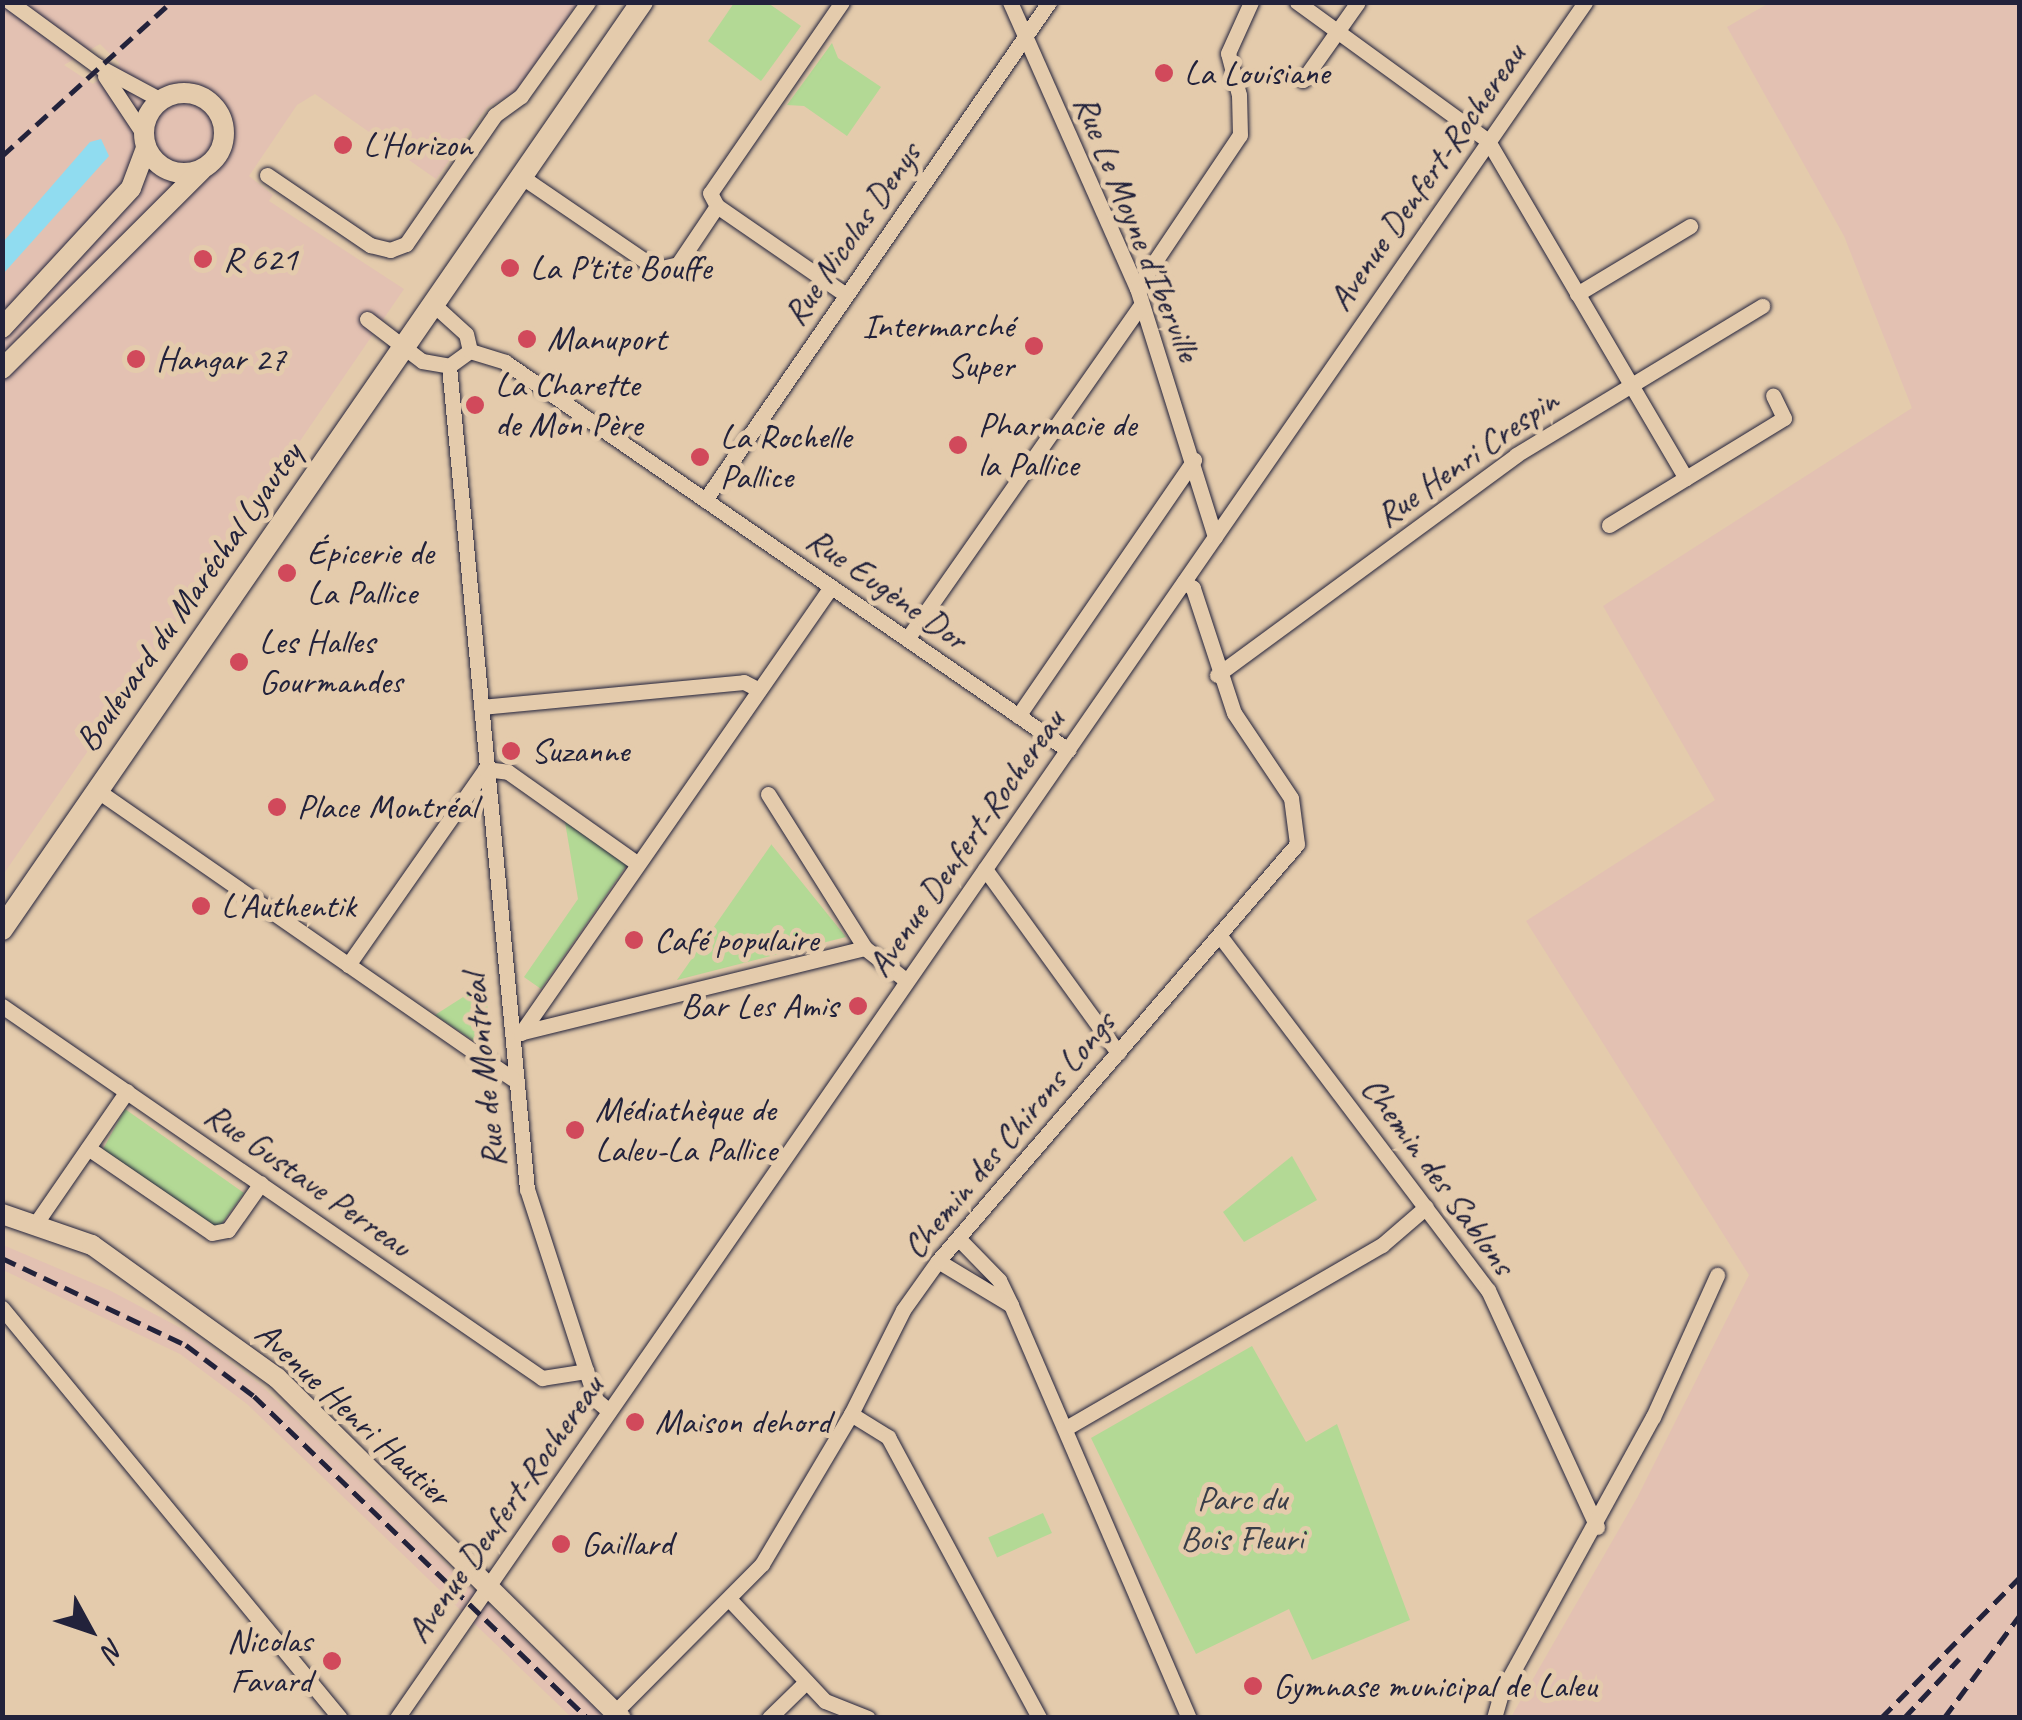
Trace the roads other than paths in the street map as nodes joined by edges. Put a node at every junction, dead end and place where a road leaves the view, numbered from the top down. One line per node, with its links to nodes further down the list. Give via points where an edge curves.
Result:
1 (10, 2): 13 (street)
2 (588, 2): 19 (street, via 521,96 496,115 406,244 390,250 370,245)
3 (642, 2): 20 (main road, Boulevard du Maréchal Lyautey)
4 (842, 2): 21 (street, via 714,185 710,194)
5 (1010, 2): 12 (street, Rue Le Moyne d'Iberville)
6 (1049, 2): 12 (street, Rue Nicolas Denys)
7 (1251, 2): 25 (street, via 1228,53 1240,135)
8 (1296, 2): 11 (street)
9 (1358, 2): 11 (street)
10 (1585, 2): 17 (street, Avenue Denfert-Rochereau)
11 (1337, 32): 14 (street); 17 (street)
12 (1025, 37): 24 (street, Rue Nicolas Denys); 25 (street, Rue Le Moyne d'Iberville)
13 (96, 65): 15 (street); 16 (street)
14 (1304, 80)
15 (161, 100): 16 (street); 18 (street, via 192,93 220,114 220,152)
16 (145, 142): 18 (street, via 176,173); 29 (street, via 131,188)
17 (1488, 142): 23 (street); 40 (street, Avenue Denfert-Rochereau)
18 (202, 170): 33 (street)
19 (267, 175)
20 (522, 177): 21 (street, via 657,269 678,264); 26 (main road, Boulevard du Maréchal Lyautey)
21 (717, 206): 24 (street)
22 (1690, 226): 23 (street)
23 (1577, 294): 34 (street)
24 (846, 295): 38 (street, Rue Nicolas Denys)
25 (1139, 296): 36 (street, Rue Le Moyne d'Iberville); 43 (street)
26 (434, 305): 30 (main road, Boulevard du Maréchal Lyautey); 31 (street, via 466,334)
27 (1762, 306): 34 (street, Rue Henri Crespin)
28 (368, 318): 30 (street)
29 (2, 328)
30 (404, 348): 32 (street, via 434,367); 50 (main road, Boulevard du Maréchal Lyautey)
31 (470, 351): 32 (street); 38 (street, Rue Eugène Dor, via 504,362)
32 (449, 366): 46 (street, Rue de Montréal)
33 (2, 369)
34 (1630, 385): 37 (street); 44 (street, Rue Henri Crespin, via 1516,456)
35 (1773, 395): 37 (street, via 1784,418)
36 (1194, 460): 40 (street, Rue Le Moyne d'Iberville); 47 (street)
37 (1686, 478): 39 (street)
38 (704, 500): 42 (street, Rue Eugène Dor)
39 (1609, 526)
40 (1215, 537): 41 (street, Avenue Denfert-Rochereau)
41 (1184, 582): 44 (street, Chemin des Chirons Longs, via 1193,588); 48 (street, Avenue Denfert-Rochereau)
42 (831, 587): 43 (street, Rue Eugène Dor); 45 (street)
43 (907, 639): 47 (street, Rue Eugène Dor)
44 (1218, 676): 55 (street, Chemin des Chirons Longs, via 1299,822 1288,862)
45 (759, 690): 46 (street, via 744,682); 52 (street)
46 (481, 707): 49 (street, Rue de Montréal)
47 (1018, 716): 48 (street, Rue Eugène Dor)
48 (1068, 750): 53 (street, Avenue Denfert-Rochereau)
49 (485, 769): 52 (street, via 508,772); 57 (street); 60 (street, Rue de Montréal)
50 (98, 791): 54 (main road, Boulevard du Maréchal Lyautey); 57 (street)
51 (768, 794): 56 (street)
52 (638, 864): 60 (street)
53 (985, 868): 58 (street, Avenue Denfert-Rochereau); 61 (street)
54 (2, 929)
55 (1220, 936): 61 (street, Chemin des Chirons Longs); 66 (street, Chemin des Sablons)
56 (865, 948): 58 (street); 60 (street)
57 (348, 965): 62 (street)
58 (907, 981): 75 (street, Avenue Denfert-Rochereau)
59 (2, 1006): 63 (street, Rue Gustave Perreau)
60 (515, 1034): 62 (street, Rue de Montréal)
61 (1118, 1053): 69 (street, Chemin des Chirons Longs)
62 (513, 1079): 74 (street, Rue de Montréal, via 527,1189)
63 (127, 1090): 64 (street); 65 (street, Rue Gustave Perreau)
64 (88, 1148): 65 (street, via 212,1233 228,1230); 68 (street)
65 (260, 1183): 74 (street, Rue Gustave Perreau, via 542,1378)
66 (1426, 1208): 77 (street, via 1382,1246); 78 (street, Chemin des Sablons, via 1488,1290)
67 (2, 1214): 68 (street, Avenue Henri Hautier)
68 (36, 1223): 79 (street, Avenue Henri Hautier, via 101,1250 277,1378)
69 (958, 1238): 70 (street, Chemin des Chirons Longs); 72 (street, via 999,1280)
70 (938, 1261): 72 (street); 76 (street, Chemin des Chirons Longs, via 903,1310)
71 (1718, 1275): 78 (street)
72 (1011, 1305): 77 (street)
73 (2, 1308): 83 (street)
74 (586, 1371): 75 (street, Rue de Montréal, via 596,1400)
75 (609, 1411): 79 (street, Avenue Denfert-Rochereau)
76 (851, 1414): 80 (street, Chemin des Chirons Longs, via 762,1564); 87 (street, via 888,1437)
77 (1066, 1428): 88 (street)
78 (1597, 1528): 89 (street, via 1501,1692)
79 (488, 1586): 82 (street, Avenue Henri Hautier); 84 (street, Avenue Denfert-Rochereau)
80 (731, 1602): 81 (street); 82 (street, Chemin des Chirons Longs)
81 (806, 1682): 85 (street); 86 (street, via 825,1701)
82 (618, 1715)
83 (340, 1718)
84 (396, 1718)
85 (770, 1718)
86 (868, 1718)
87 (1038, 1718)
88 (1189, 1718)
89 (1494, 1718)

